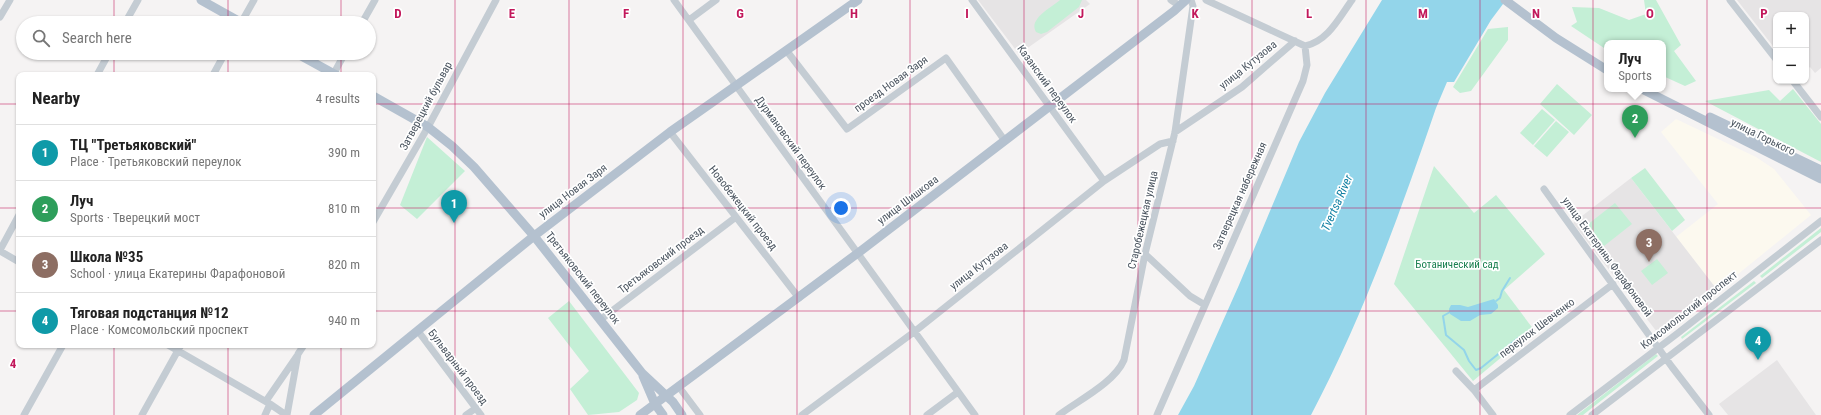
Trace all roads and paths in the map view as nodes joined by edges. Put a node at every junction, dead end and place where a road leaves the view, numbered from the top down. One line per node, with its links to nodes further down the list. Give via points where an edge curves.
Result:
1 (10, 0): 22 (street)
2 (138, 0): 18 (street)
3 (201, 0): 19 (main road)
4 (254, 0): 20 (street)
5 (374, 0): 21 (street)
6 (496, 0): 46 (street, Затверецкий бульвар)
7 (674, 0): 23 (street, Дурмановский переулок)
8 (716, 0): 23 (street)
9 (858, 0): 26 (main road, улица Новая Заря)
10 (972, 0): 43 (street, Казанский переулок)
11 (1171, 0): 17 (street)
12 (1206, 0): 24 (street)
13 (1352, 0): 25 (street, via 1325,37)
14 (1505, 0): 33 (main road)
15 (1514, 0): 32 (main road)
16 (1730, 0): 27 (street)
17 (1190, 2): 43 (main road, улица Шишкова); 48 (street, Старобежецкая улица)
18 (129, 16)
19 (230, 16)
20 (246, 16)
21 (366, 16)
22 (0, 17)
23 (689, 20): 39 (street, Дурмановский переулок)
24 (1295, 41): 25 (street); 48 (street, улица Кутузова, via 1242,87)
25 (1305, 46): 69 (street, Затверецкая набережная, via 1307,65 1303,81)
26 (786, 50): 39 (main road, улица Новая Заря); 49 (street, проезд Новая Заря, via 847,129 946,58)
27 (1773, 55)
28 (105, 60): 34 (street)
29 (221, 60): 35 (street)
30 (308, 60): 36 (main road)
31 (342, 60): 37 (street)
32 (1604, 61)
33 (1604, 68)
34 (99, 72)
35 (214, 72)
36 (329, 72)
37 (336, 72)
38 (1795, 84): 45 (street)
39 (735, 85): 47 (main road, улица Новая Заря); 62 (street, Дурмановский переулок)
40 (1649, 92): 44 (main road)
41 (1660, 92): 44 (main road)
42 (376, 98): 46 (main road, Третьяковский переулок)
43 (1050, 106): 49 (main road, улица Шишкова); 53 (street, Казанский переулок)
44 (1695, 113): 51 (main road, улица Горького); 52 (main road, улица Горького)
45 (1821, 117)
46 (428, 127): 55 (street, Затверецкий бульвар); 59 (main road, Третьяковский переулок, via 469,161)
47 (670, 132): 56 (street, Новобежецкий проезд); 59 (main road, улица Новая Заря)
48 (1176, 132): 50 (street, Старобежецкая улица)
49 (1005, 141): 62 (main road, улица Шишкова)
50 (1173, 142): 53 (street, улица Кутузова, via 1160,144); 63 (street, Старобежецкая улица)
51 (1821, 170)
52 (1821, 179)
53 (1104, 182): 72 (street, улица Кутузова)
54 (1544, 189): 66 (street, улица Екатерины Фарафоновой)
55 (376, 217)
56 (736, 217): 68 (street, Новобежецкий проезд); 70 (street, Третьяковский проезд)
57 (16, 221): 61 (street)
58 (1821, 221): 65 (street, Комсомольский проспект)
59 (534, 236): 70 (main road, Третьяковский переулок); 71 (main road, улица Новая Заря)
60 (1821, 240): 67 (street)
61 (0, 250): 64 (street)
62 (858, 253): 68 (main road, улица Шишкова); 72 (street, Дурмановский переулок)
63 (1145, 254): 69 (street, via 1190,296); 102 (street, Старобежецкая улица, via 1128,347 1122,364 1110,379)
64 (16, 260)
65 (1754, 274): 67 (street); 76 (street, Комсомольский проспект)
66 (1613, 284): 76 (street, улица Екатерины Фарафоновой); 82 (street, переулок Шевченко)
67 (1762, 284): 78 (street)
68 (799, 298): 81 (main road, улица Шишкова)
69 (1205, 305): 103 (street, Затверецкая набережная)
70 (600, 320): 80 (main road, Третьяковский переулок)
71 (418, 331): 87 (street, Бульварный проезд); 92 (main road, улица Новая Заря)
72 (914, 332): 83 (street, Дурмановский переулок); 99 (street, улица Кутузова)
73 (61, 348): 88 (street)
74 (180, 348): 85 (street); 89 (street)
75 (302, 348): 77 (street)
76 (1658, 348): 78 (street, улица Екатерины Фарафоновой); 105 (street, Комсомольский проспект)
77 (298, 354): 85 (street); 91 (street)
78 (1666, 358): 106 (street); 107 (street, улица Екатерины Фарафоновой)
79 (1456, 371): 82 (street)
80 (642, 373): 84 (main road, Третьяковский переулок); 86 (main road, Третьяковский переулок)
81 (680, 387): 84 (main road, улица Шишкова); 98 (street)
82 (1474, 390): 104 (street)
83 (958, 392): 100 (street); 101 (street, Дурмановский переулок)
84 (667, 396): 86 (main road, улица Шишкова); 97 (main road, Третьяковский переулок)
85 (268, 403): 90 (street); 91 (street)
86 (655, 404): 95 (main road, улица Шишкова); 96 (main road, Третьяковский переулок)
87 (476, 408): 93 (street); 94 (street, Бульварный проезд)
88 (24, 415)
89 (142, 415)
90 (265, 415)
91 (287, 415)
92 (314, 415)
93 (466, 415)
94 (481, 415)
95 (640, 415)
96 (663, 415)
97 (682, 415)
98 (700, 415)
99 (802, 415)
100 (926, 415)
101 (975, 415)
102 (1059, 415)
103 (1157, 415)
104 (1493, 415)
105 (1570, 415)
106 (1592, 415)
107 (1709, 415)

